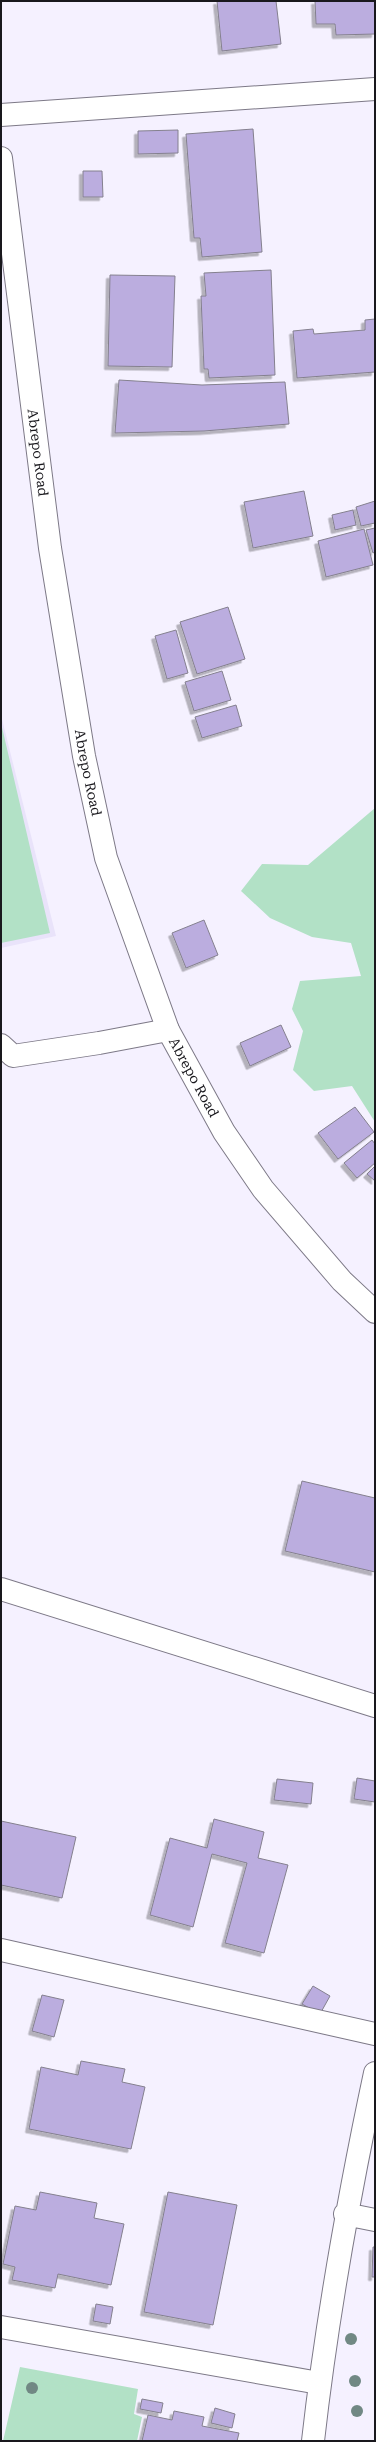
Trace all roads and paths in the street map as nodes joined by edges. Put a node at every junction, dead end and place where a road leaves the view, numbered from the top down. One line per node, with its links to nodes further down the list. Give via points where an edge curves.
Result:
1 (375, 89): 2 (street)
2 (1, 115)
3 (1, 158): 4 (street, Abrepo Road, via 50,548 84,756 106,858)
4 (168, 1030): 5 (street, via 99,1044 13,1056); 6 (street, Abrepo Road, via 224,1132 263,1189 342,1281)
5 (1, 1045)
6 (375, 1312)
7 (1, 1589): 8 (street)
8 (375, 1706)
9 (1, 1950): 10 (street)
10 (375, 2034)
11 (375, 2073): 12 (street)
12 (345, 2214): 13 (street); 15 (street)
13 (375, 2220)
14 (1, 2327): 15 (street)
15 (319, 2383): 16 (street)
16 (313, 2441)

